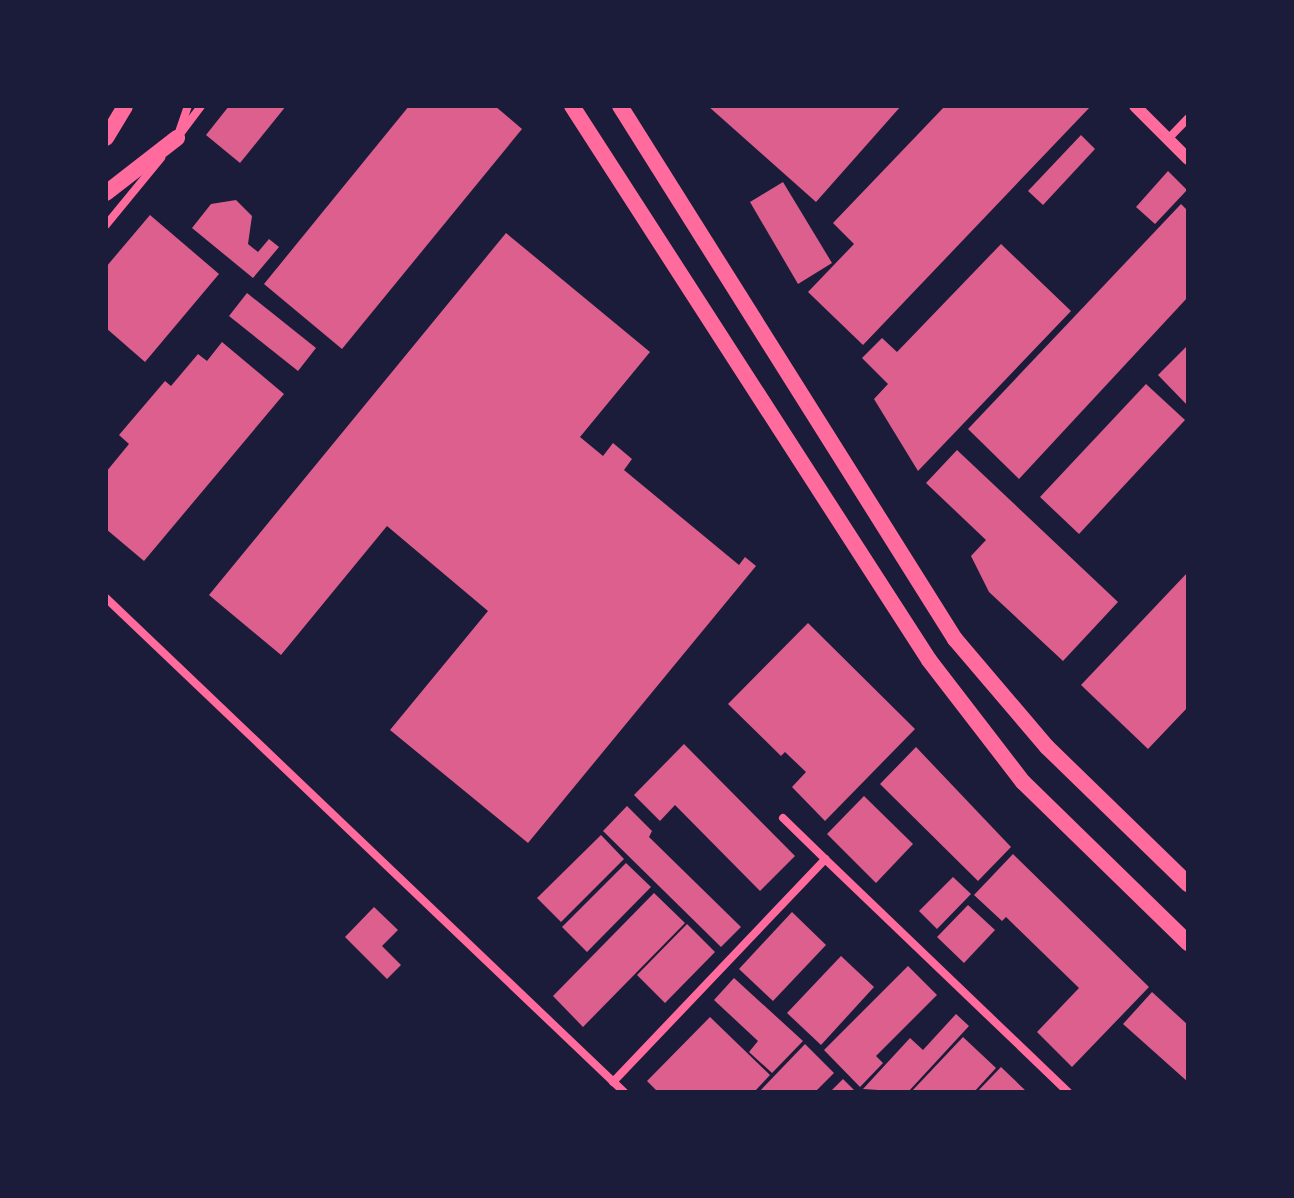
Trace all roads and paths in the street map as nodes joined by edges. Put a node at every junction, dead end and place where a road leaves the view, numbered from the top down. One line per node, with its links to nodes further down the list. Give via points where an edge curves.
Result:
1 (125, 106): 8 (main road)
2 (188, 106): 9 (street)
3 (201, 106): 9 (street)
4 (572, 106): 18 (main road, via 929,660 1023,782)
5 (620, 106): 17 (main road, via 955,639 1047,747)
6 (1135, 106): 10 (street)
7 (1188, 118): 10 (street)
8 (106, 138)
9 (177, 138): 12 (main road); 13 (street)
10 (1168, 139): 11 (street)
11 (1188, 159)
12 (106, 193)
13 (106, 225)
14 (106, 598): 19 (street)
15 (783, 818): 16 (street)
16 (825, 859): 19 (street); 21 (street)
17 (1188, 884)
18 (1188, 943)
19 (613, 1082): 20 (street)
20 (624, 1092)
21 (1068, 1092)

